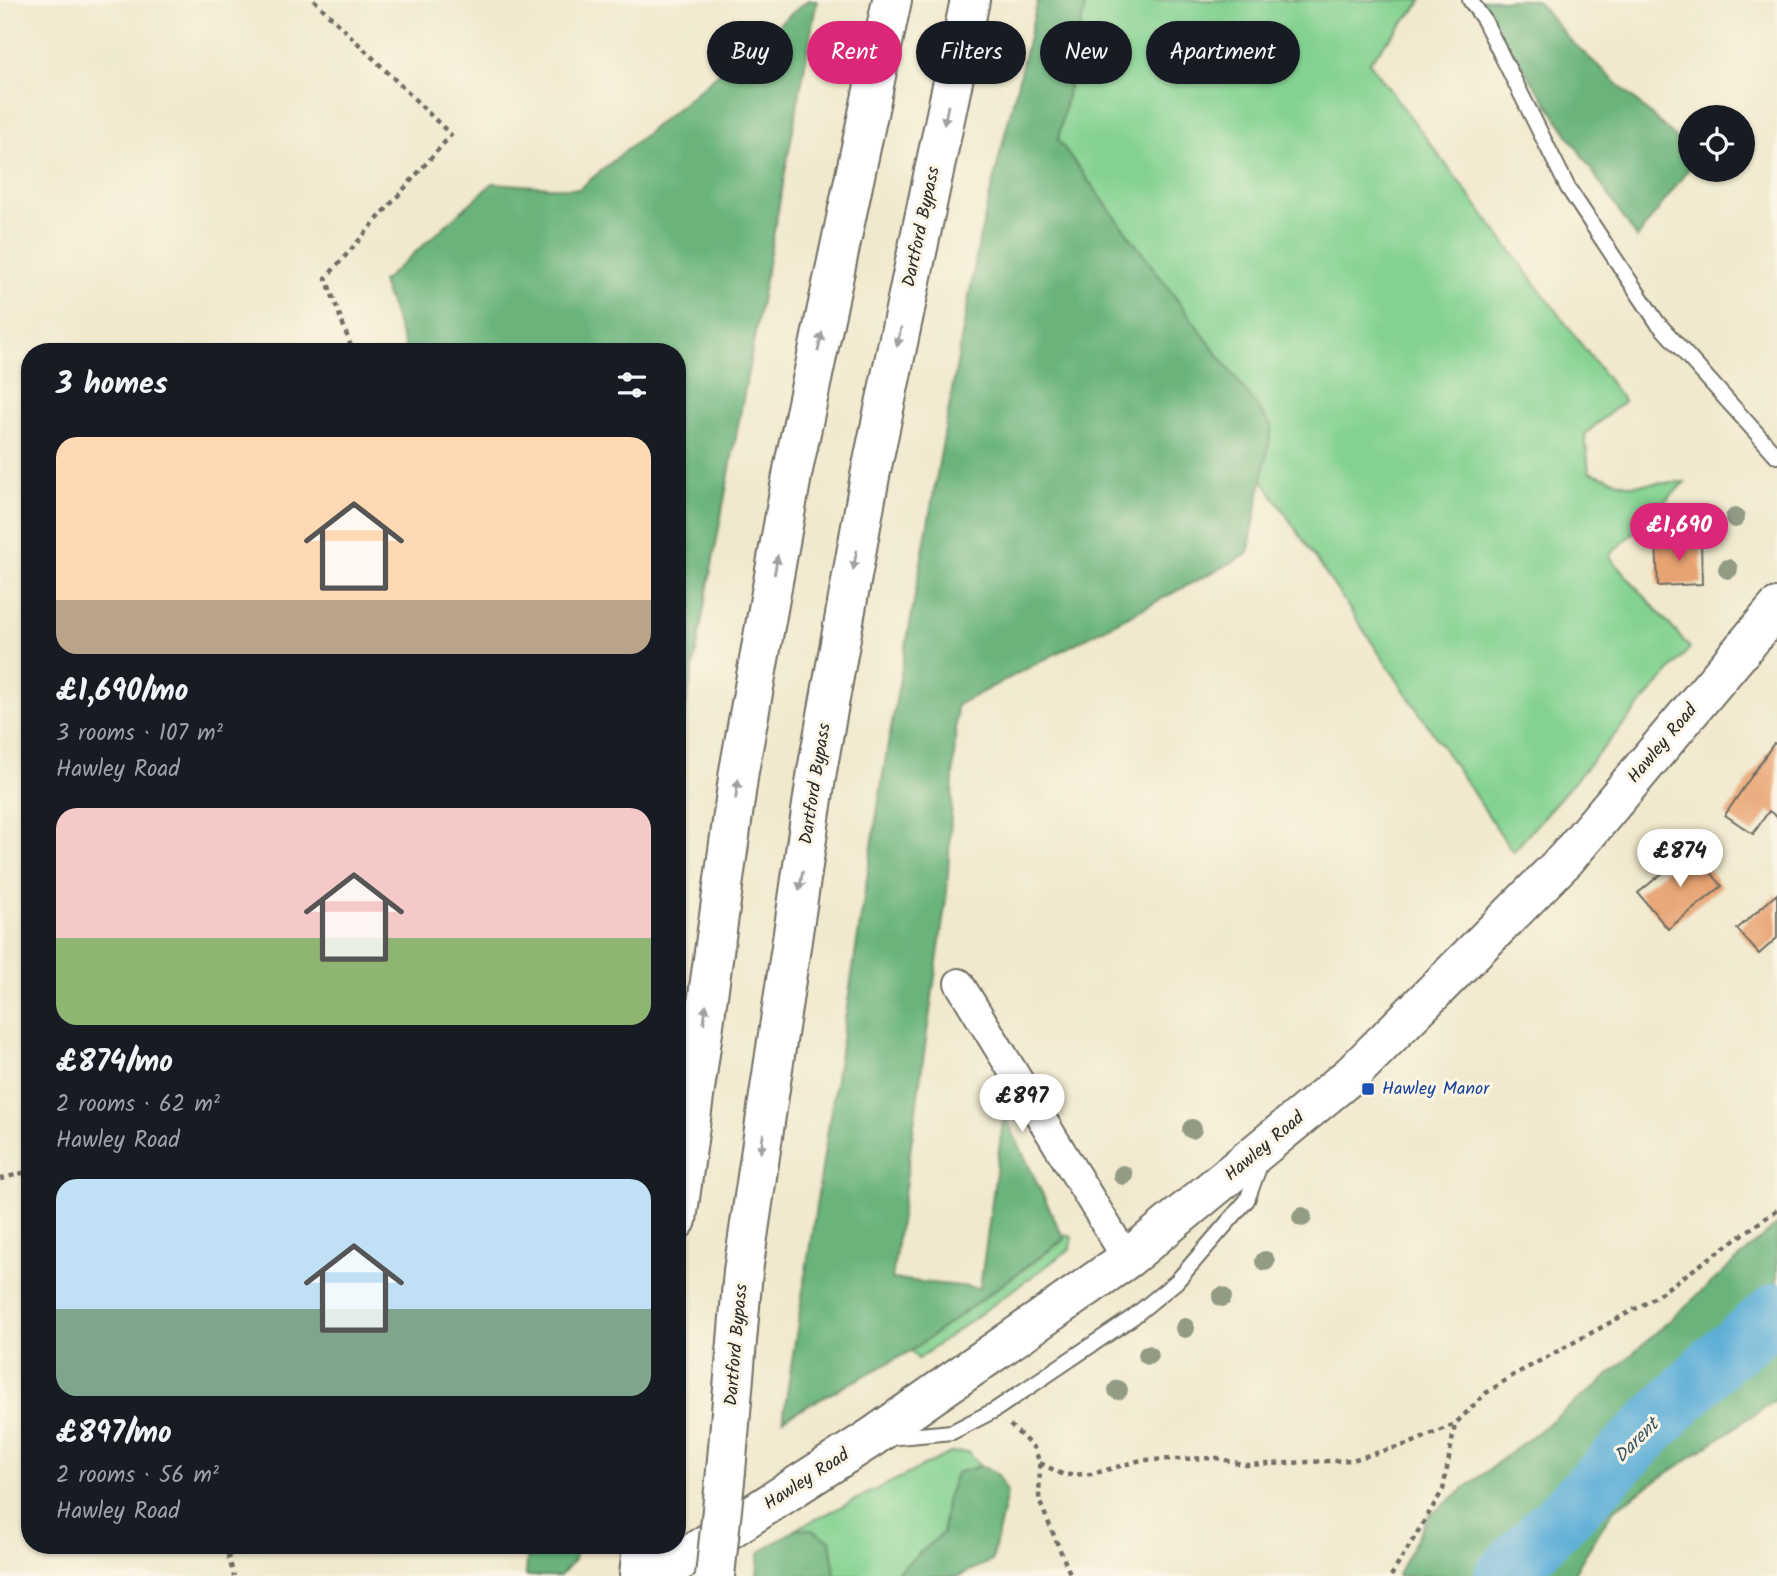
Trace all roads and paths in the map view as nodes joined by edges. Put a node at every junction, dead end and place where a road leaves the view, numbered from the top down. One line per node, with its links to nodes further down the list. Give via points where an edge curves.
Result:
1 (314, 0): 5 (path, via 451,135 326,278)
2 (892, 0): 10 (main road, one-way to 2, via 739,771 793,470)
3 (970, 0): 24 (main road, Dartford Bypass, one-way to 24, bridge, via 870,476 817,771 743,1271)
4 (1470, 0): 6 (lane, via 1568,188 1657,322)
5 (350, 343)
6 (1777, 456)
7 (1777, 608): 9 (main road, Hawley Road, via 1566,859 1351,1075)
8 (959, 983): 14 (street)
9 (1266, 1148): 14 (main road, Hawley Road); 15 (lane, via 1247,1200 1177,1281 1133,1317)
10 (686, 1155)
11 (21, 1173): 12 (path)
12 (0, 1179)
13 (1777, 1210): 16 (path, via 1648,1302 1486,1393)
14 (1128, 1259): 17 (main road, Hawley Road)
15 (995, 1410): 17 (lane, via 952,1432); 18 (path, via 1033,1448)
16 (1455, 1424): 18 (path, via 1352,1460 1246,1465 1217,1458 1141,1460 1092,1474 1064,1475); 26 (path, via 1443,1490)
17 (871, 1438): 23 (main road, Hawley Road)
18 (1040, 1463): 25 (path, via 1039,1500)
19 (228, 1554): 21 (path)
20 (641, 1554): 22 (main road)
21 (234, 1576)
22 (639, 1576)
23 (657, 1576)
24 (715, 1576)
25 (1071, 1576)
26 (1391, 1576)

